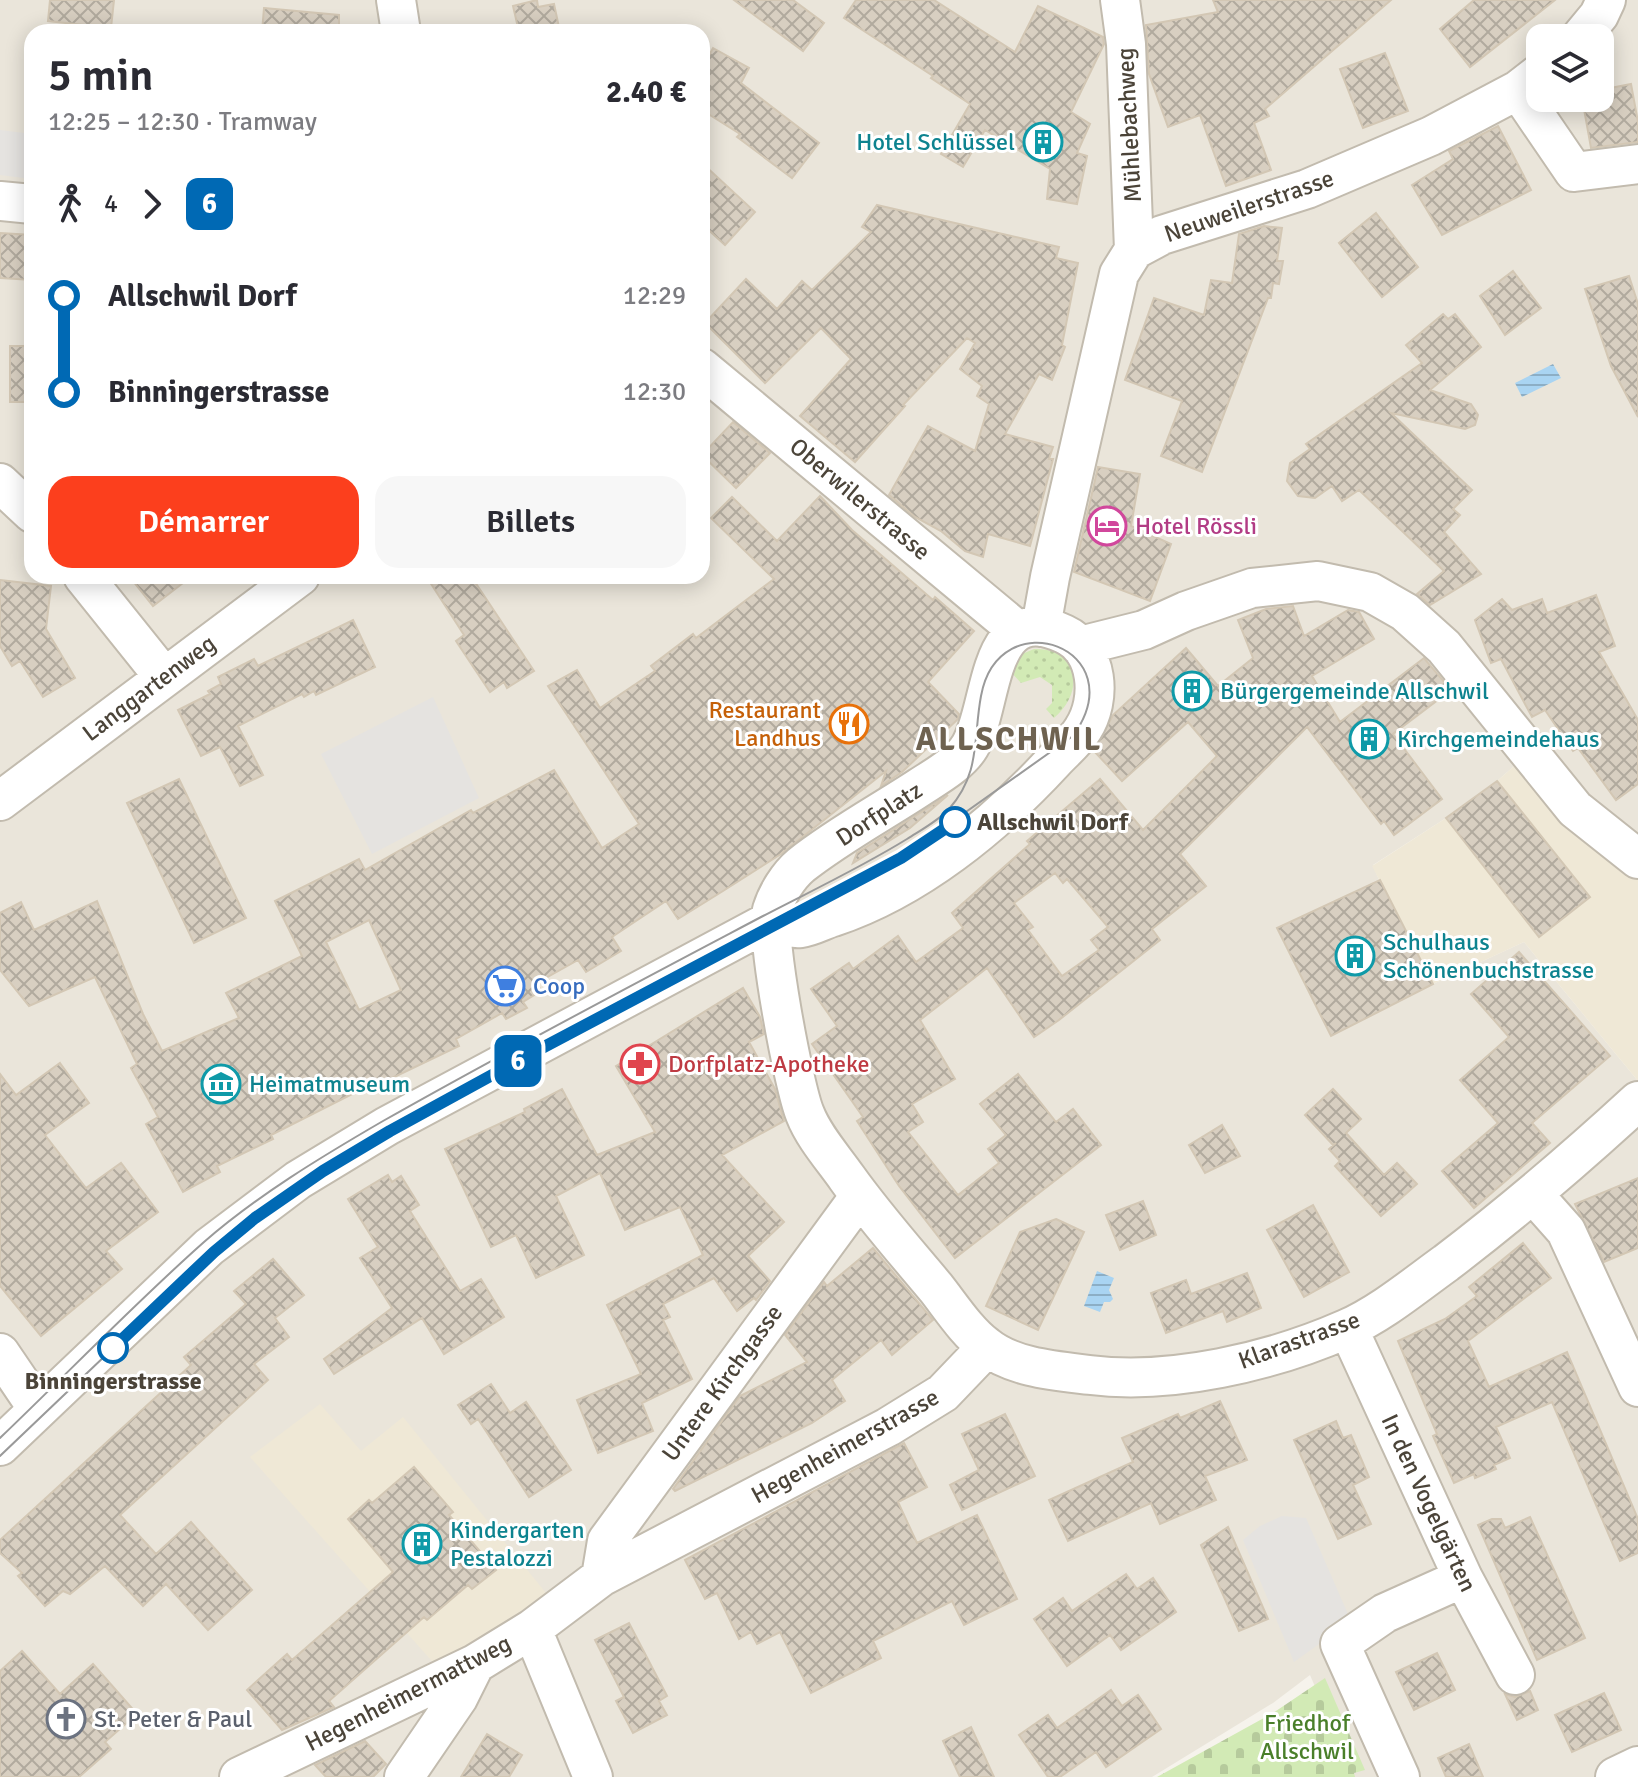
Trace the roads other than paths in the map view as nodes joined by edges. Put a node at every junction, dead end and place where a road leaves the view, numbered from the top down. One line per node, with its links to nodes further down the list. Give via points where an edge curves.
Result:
1 (396, 0): 4 (street)
2 (1606, 0): 5 (street)
3 (1125, 2): 11 (street, Mühlebachweg)
4 (400, 24)
5 (1592, 24)
6 (1526, 84): 11 (street, Neuweilerstrasse, via 1431,136 1307,189 1162,235)
7 (1544, 112): 8 (street, via 1574,172)
8 (1638, 164)
9 (0, 201): 10 (street)
10 (24, 203)
11 (1134, 250): 17 (street, Neuweilerstrasse, via 1119,274 1050,577)
12 (710, 374): 17 (street, Oberwilerstrasse)
13 (0, 483): 14 (street)
14 (24, 506)
15 (89, 584): 19 (street)
16 (289, 584): 19 (street, Langgartenweg)
17 (1029, 629): 18 (street, via 1066,634); 22 (street, Dorfplatz, via 1010,636 970,747 939,775 798,868 779,892)
18 (1080, 646): 21 (street, via 1144,630 1252,588 1318,581 1370,592 1405,612 1444,647 1575,809); 22 (street, via 1095,675 1095,701 1084,728 995,817 917,876 851,911 801,928)
19 (164, 677): 20 (street, Langgartenweg)
20 (0, 801)
21 (1638, 859)
22 (770, 921): 25 (street, via 795,1088 808,1122); 30 (street, via 387,1126 298,1180 209,1247)
23 (1638, 1101): 24 (street, Klarastrasse)
24 (1534, 1195): 26 (street, Klarastrasse, via 1403,1295); 29 (street, via 1566,1231)
25 (860, 1196): 27 (street); 32 (street, Untere Kirchgasse, via 607,1541)
26 (1348, 1328): 27 (street, Klarastrasse, via 1281,1352 1181,1374 1103,1377 1056,1371 1020,1363); 33 (street, In den Vogelgärten)
27 (987, 1347): 32 (street, Hegenheimerstrasse, via 943,1393 888,1427)
28 (0, 1353): 30 (street)
29 (1638, 1387)
30 (38, 1409): 31 (street)
31 (0, 1446)
32 (601, 1577): 34 (street, Hegenheimerstrasse)
33 (1463, 1578): 36 (street, In den Vogelgärten); 41 (street, via 1385,1613 1340,1644)
34 (532, 1629): 35 (street, Hegenheimermattweg); 40 (street)
35 (475, 1664): 38 (street, Hegenheimermattweg); 39 (street)
36 (1515, 1675)
37 (1638, 1766): 42 (street)
38 (239, 1777)
39 (404, 1777)
40 (593, 1777)
41 (1400, 1777)
42 (1615, 1777)

